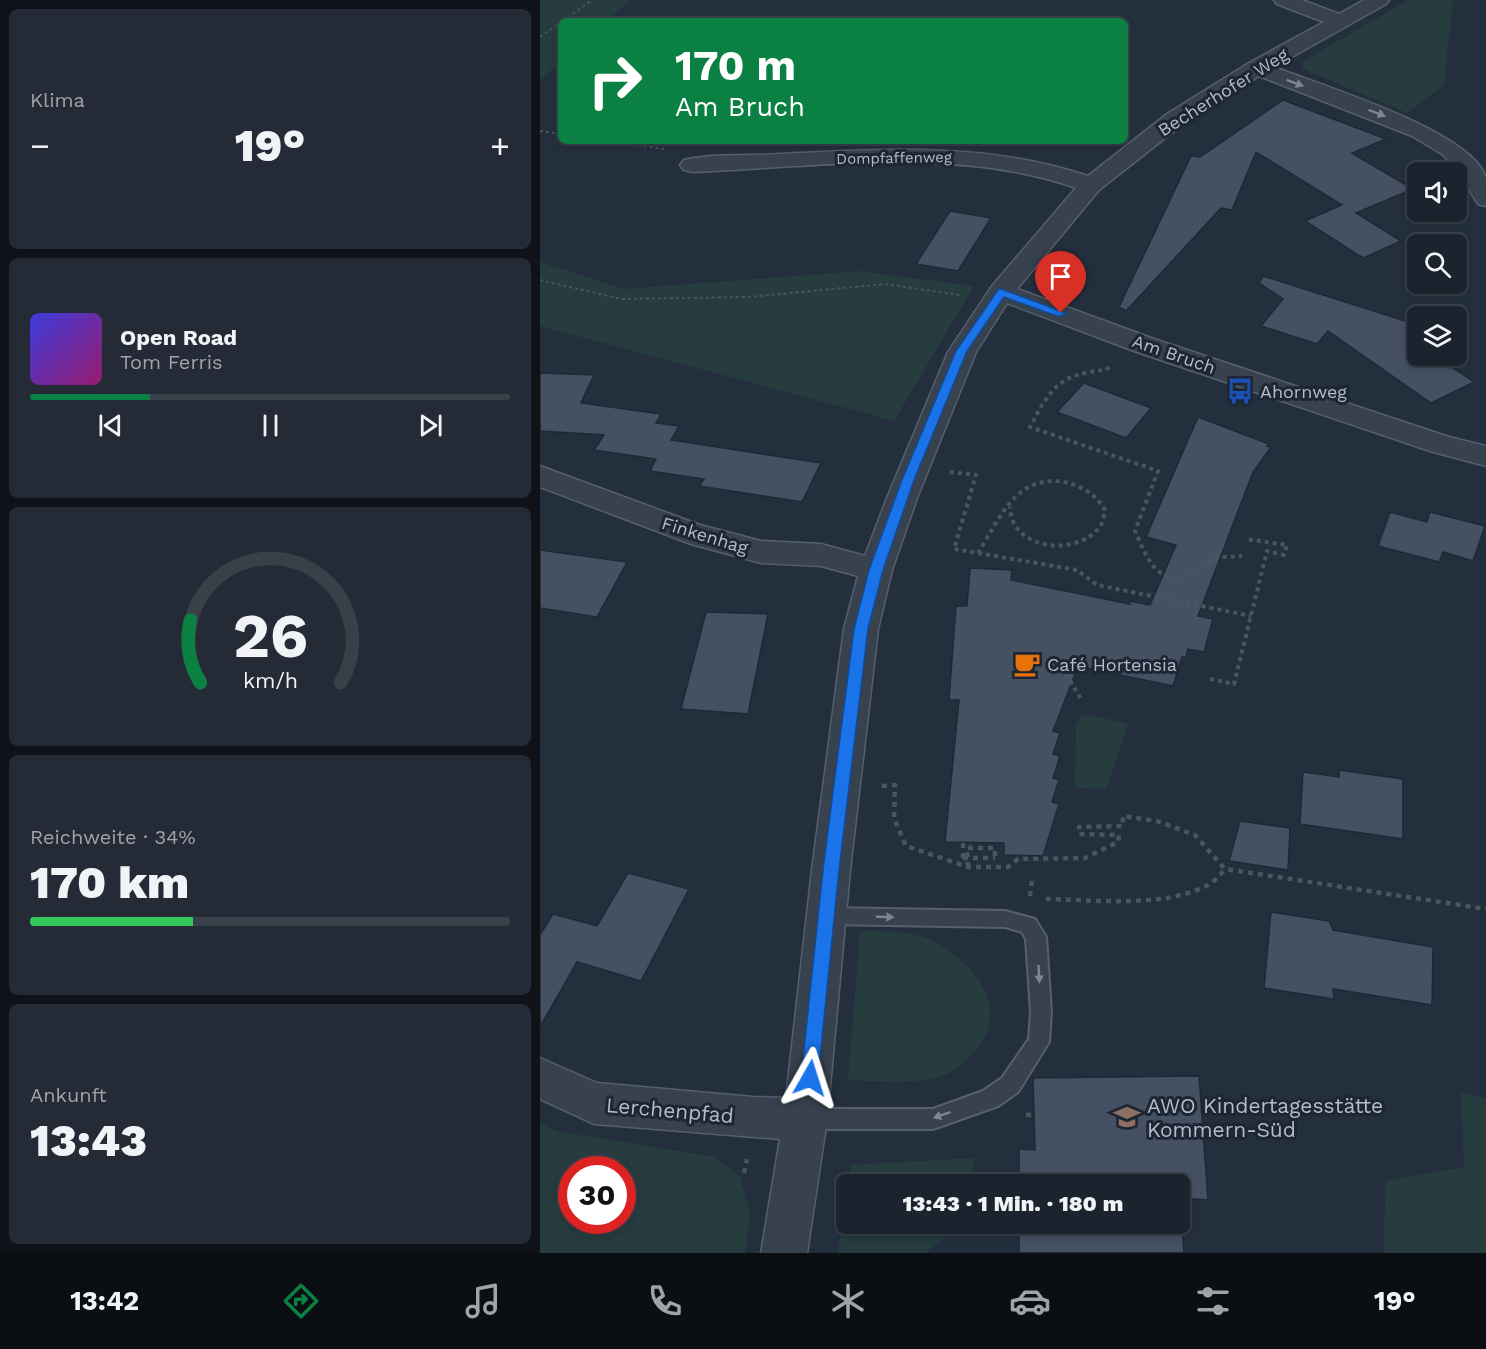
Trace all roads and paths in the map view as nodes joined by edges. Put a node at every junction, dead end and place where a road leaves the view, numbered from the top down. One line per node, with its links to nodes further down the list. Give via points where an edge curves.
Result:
1 (592, 0): 4 (path)
2 (1284, 0): 5 (street)
3 (1379, 0): 5 (street, Becherhofer Weg)
4 (567, 18)
5 (1342, 22): 8 (street, Becherhofer Weg)
6 (558, 25): 7 (path)
7 (540, 37)
8 (1257, 68): 13 (street, Becherhofer Weg, via 1175,119); 14 (street, one-way to 14, via 1420,131 1466,164)
9 (540, 131): 10 (path)
10 (558, 134)
11 (628, 144): 12 (path, via 669,150)
12 (692, 165): 13 (street, Dompfaffenweg, via 916,156 985,158 1063,174)
13 (1091, 185): 16 (street, Becherhofer Weg)
14 (1486, 199)
15 (540, 280): 17 (path, via 621,299 749,297 885,284)
16 (1001, 292): 19 (street, Am Bruch, via 1144,345); 26 (street, Becherhofer Weg, via 962,351 908,480)
17 (966, 296)
18 (1114, 363): 25 (path, via 1106,370 1074,374 1064,380 1030,427 1158,471 1135,531 1150,564 1159,573 1196,575 1212,559)
19 (1486, 456)
20 (940, 471): 24 (path, via 976,475 954,549)
21 (540, 476): 26 (street, Finkenhag, via 691,533 761,552 821,555)
22 (1010, 507): 22 (path, via 1019,493 1037,484 1058,481 1080,485 1096,496 1105,510 1101,526 1088,538 1068,545 1044,544 1024,536 1012,523); 24 (path)
23 (1246, 539): 27 (path, via 1287,545 1284,555 1267,551)
24 (978, 553): 27 (path, via 1077,570 1096,585)
25 (1242, 556)
26 (876, 570): 35 (street, Becherhofer Weg, via 861,629)
27 (1251, 616): 29 (path, via 1234,684)
28 (1062, 667): 30 (path)
29 (1210, 679)
30 (1081, 699)
31 (875, 786): 33 (path, via 895,785 894,818 906,846)
32 (997, 843): 33 (path, bridge, via 963,845 963,858 995,858 995,848 967,848)
33 (968, 867): 34 (path, via 1008,867 1018,859 1085,858 1118,842 1119,835 1079,834 1079,827 1123,826 1123,816 1157,821 1196,835 1225,869)
34 (1486, 909)
35 (827, 916): 37 (street, Becherhofer Weg); 37 (lane, one-way to 37, via 1005,919 1029,925 1036,937 1039,1042 1010,1085 990,1099 933,1119)
36 (540, 1078): 37 (street, Lerchenpfad, via 594,1103)
37 (805, 1119): 38 (street, Becherhofer Weg)
38 (784, 1253)

